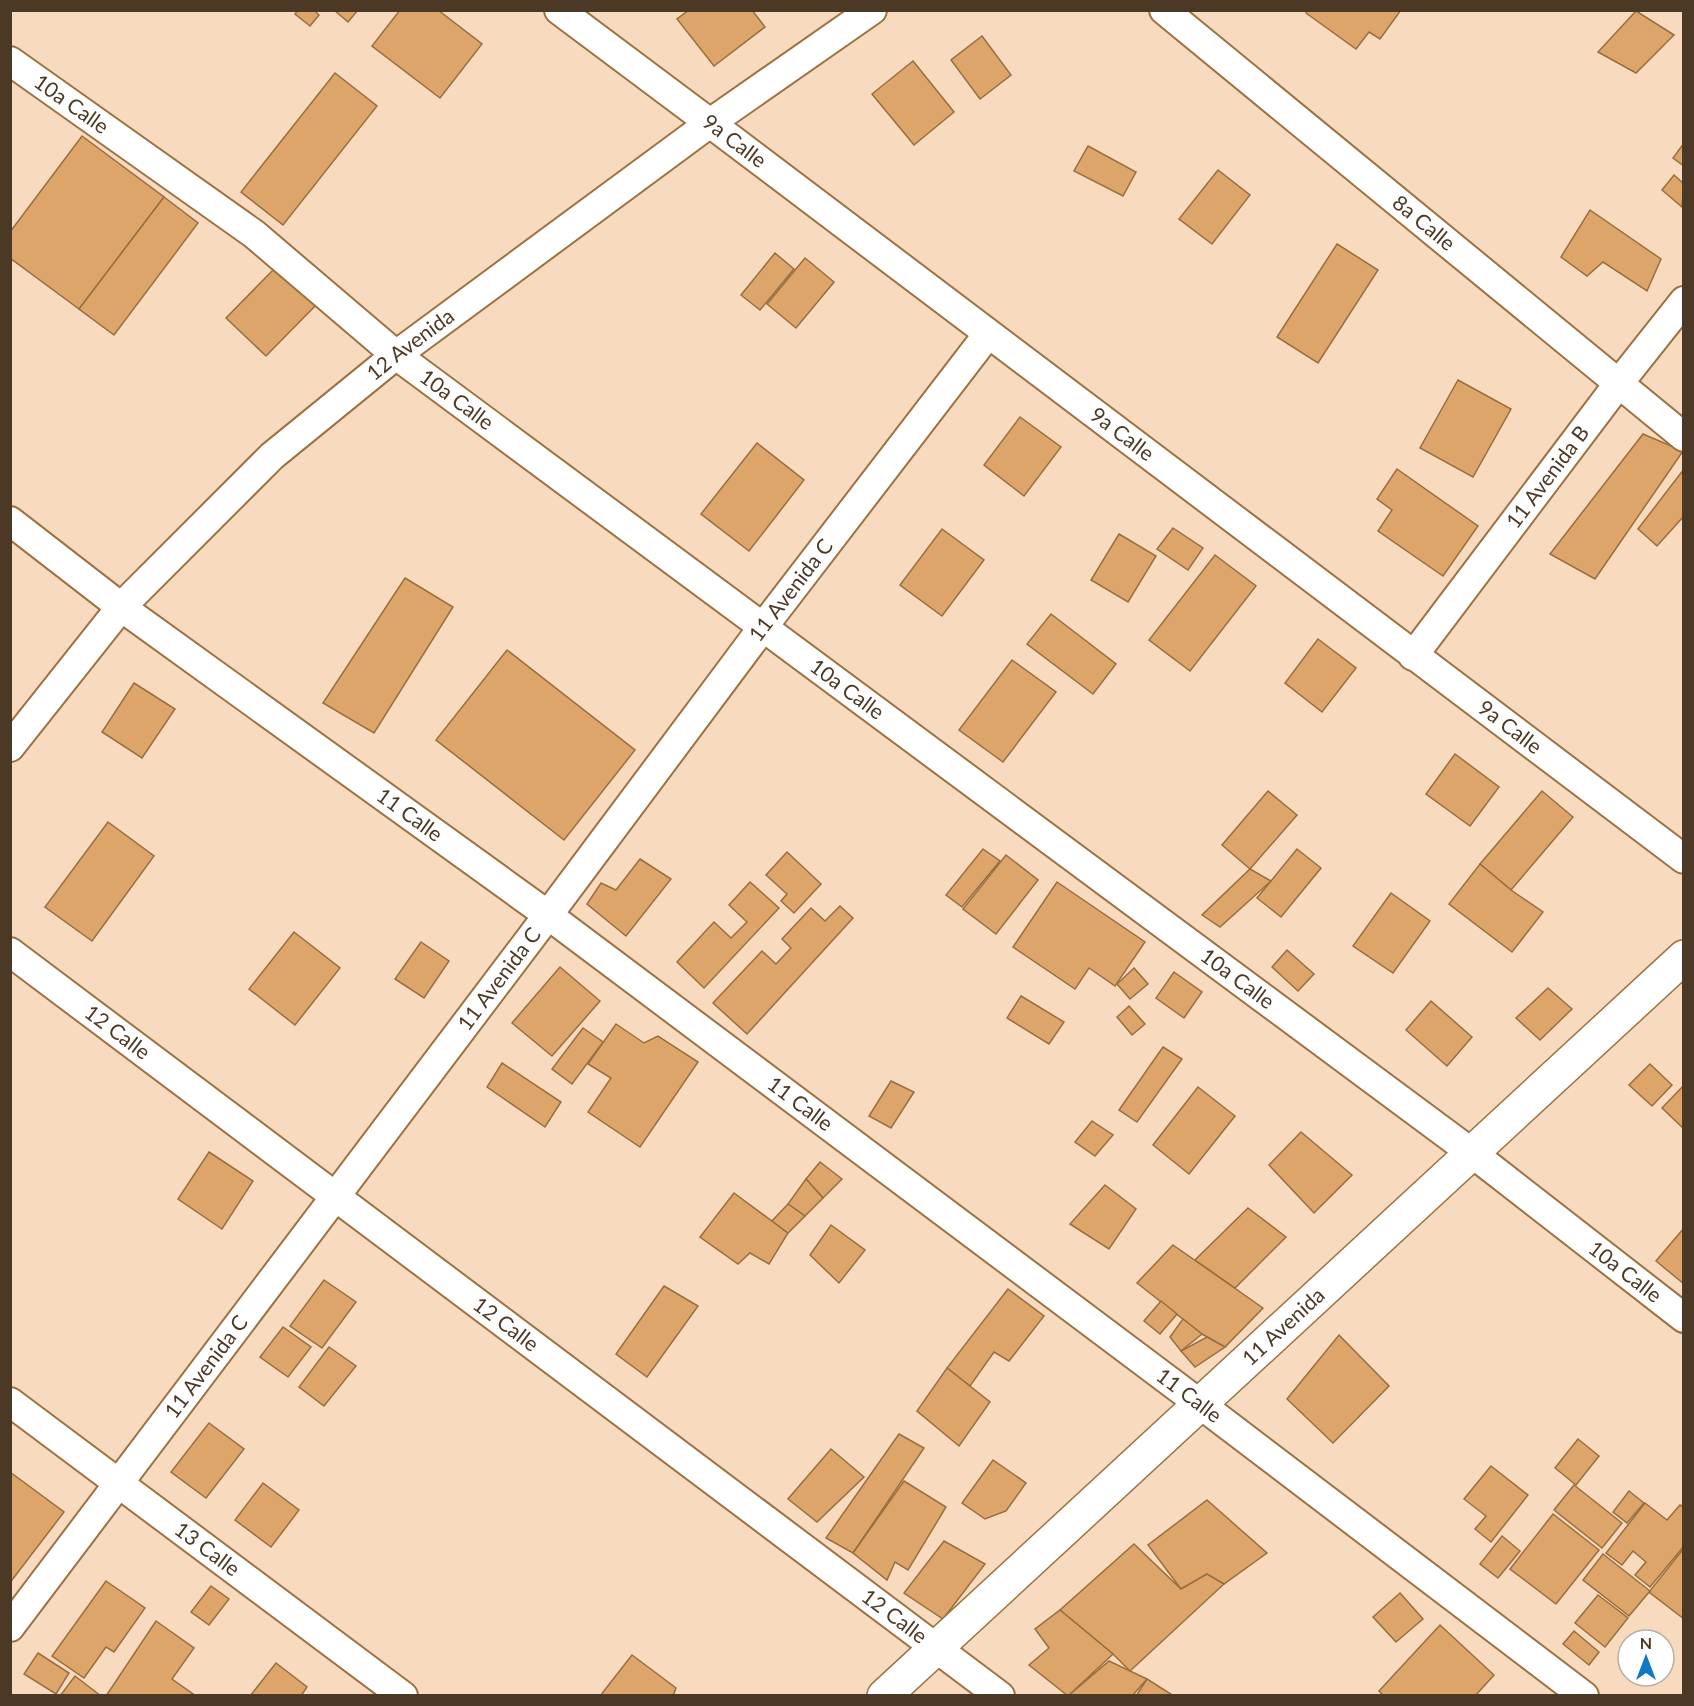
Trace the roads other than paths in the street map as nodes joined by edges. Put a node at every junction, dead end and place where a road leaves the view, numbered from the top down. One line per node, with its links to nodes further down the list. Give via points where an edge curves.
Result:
1 (559, 10): 5 (street, 9a Calle)
2 (872, 10): 5 (street, 12 Avenida)
3 (1164, 10): 9 (street, 8a Calle)
4 (10, 61): 8 (street, 10a Calle, via 254,234)
5 (710, 123): 7 (street, 9a Calle); 8 (street, 12 Avenida)
6 (1683, 301): 9 (street, 11 Avenida B)
7 (988, 334): 13 (street, 11 Avenida C); 14 (street, 9a Calle)
8 (396, 355): 12 (street, 12 Avenida, via 273,456); 13 (street, 10a Calle)
9 (1618, 383): 10 (street, 8a Calle); 14 (street, 11 Avenida B)
10 (1683, 437)
11 (10, 521): 12 (street, 11 Calle)
12 (121, 607): 15 (street, 12 Avenida); 17 (street, 11 Calle)
13 (762, 627): 17 (street, 11 Avenida C); 20 (street, 10a Calle)
14 (1413, 656): 16 (street, 9a Calle)
15 (10, 747)
16 (1683, 860)
17 (548, 915): 21 (street, 11 Avenida C); 24 (street, 11 Calle)
18 (10, 952): 21 (street, 12 Calle)
19 (1683, 957): 20 (street, 11 Avenida)
20 (1472, 1153): 22 (street, 10a Calle); 24 (street, 11 Avenida)
21 (336, 1196): 25 (street, 11 Avenida C); 27 (street, 12 Calle)
22 (1683, 1318)
23 (10, 1402): 25 (street, 13 Calle)
24 (1200, 1404): 27 (street, 11 Avenida); 31 (street, 11 Calle)
25 (118, 1484): 26 (street, 11 Avenida C); 28 (street, 13 Calle)
26 (10, 1627)
27 (937, 1647): 29 (street, 11 Avenida); 30 (street, 12 Calle)
28 (403, 1695)
29 (884, 1695)
30 (1000, 1695)
31 (1584, 1695)

